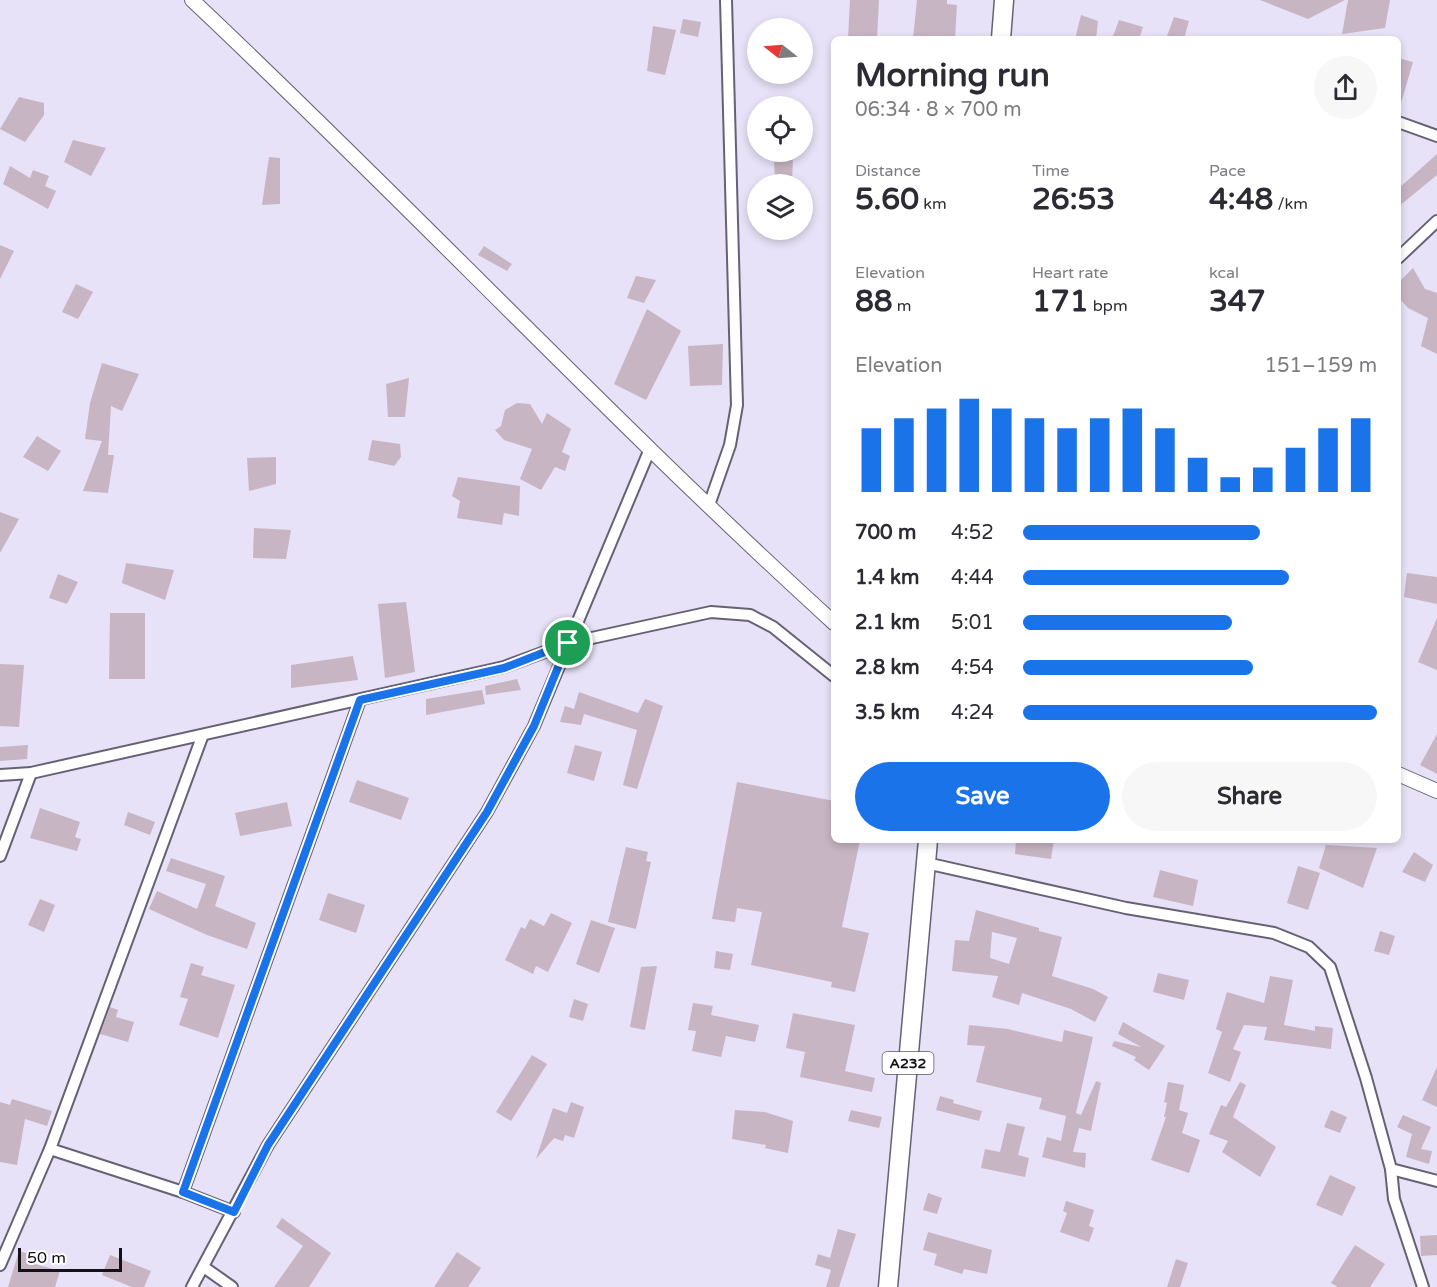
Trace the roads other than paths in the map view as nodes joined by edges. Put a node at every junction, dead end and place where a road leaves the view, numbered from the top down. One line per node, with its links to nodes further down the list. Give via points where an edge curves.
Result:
1 (192, 0): 9 (street)
2 (726, 0): 10 (street, via 737,405 730,445)
3 (1004, 0): 4 (main road)
4 (1000, 36)
5 (1401, 123): 6 (street)
6 (1437, 136)
7 (1437, 221): 8 (street)
8 (1401, 255)
9 (650, 449): 10 (street); 12 (street)
10 (709, 505): 11 (street)
11 (831, 620)
12 (568, 643): 13 (street, via 711,612 750,615 773,627); 14 (street, via 504,668); 27 (street, via 534,726 487,812 268,1145)
13 (831, 674)
14 (360, 700): 15 (street); 26 (street)
15 (202, 736): 16 (street); 23 (street)
16 (31, 773): 18 (street); 21 (street)
17 (1401, 775): 19 (street)
18 (0, 776)
19 (1437, 791)
20 (928, 843): 22 (main road, A232)
21 (0, 856)
22 (926, 863): 24 (street, via 1126,908 1274,933 1309,947 1330,967); 32 (main road, A232)
23 (50, 1149): 26 (street); 28 (street)
24 (1391, 1168): 25 (street); 33 (street, via 1394,1199)
25 (1437, 1181)
26 (183, 1192): 27 (street)
27 (234, 1212): 29 (street)
28 (0, 1265)
29 (205, 1268): 30 (street); 31 (street)
30 (192, 1287)
31 (232, 1287)
32 (888, 1287)
33 (1423, 1287)

